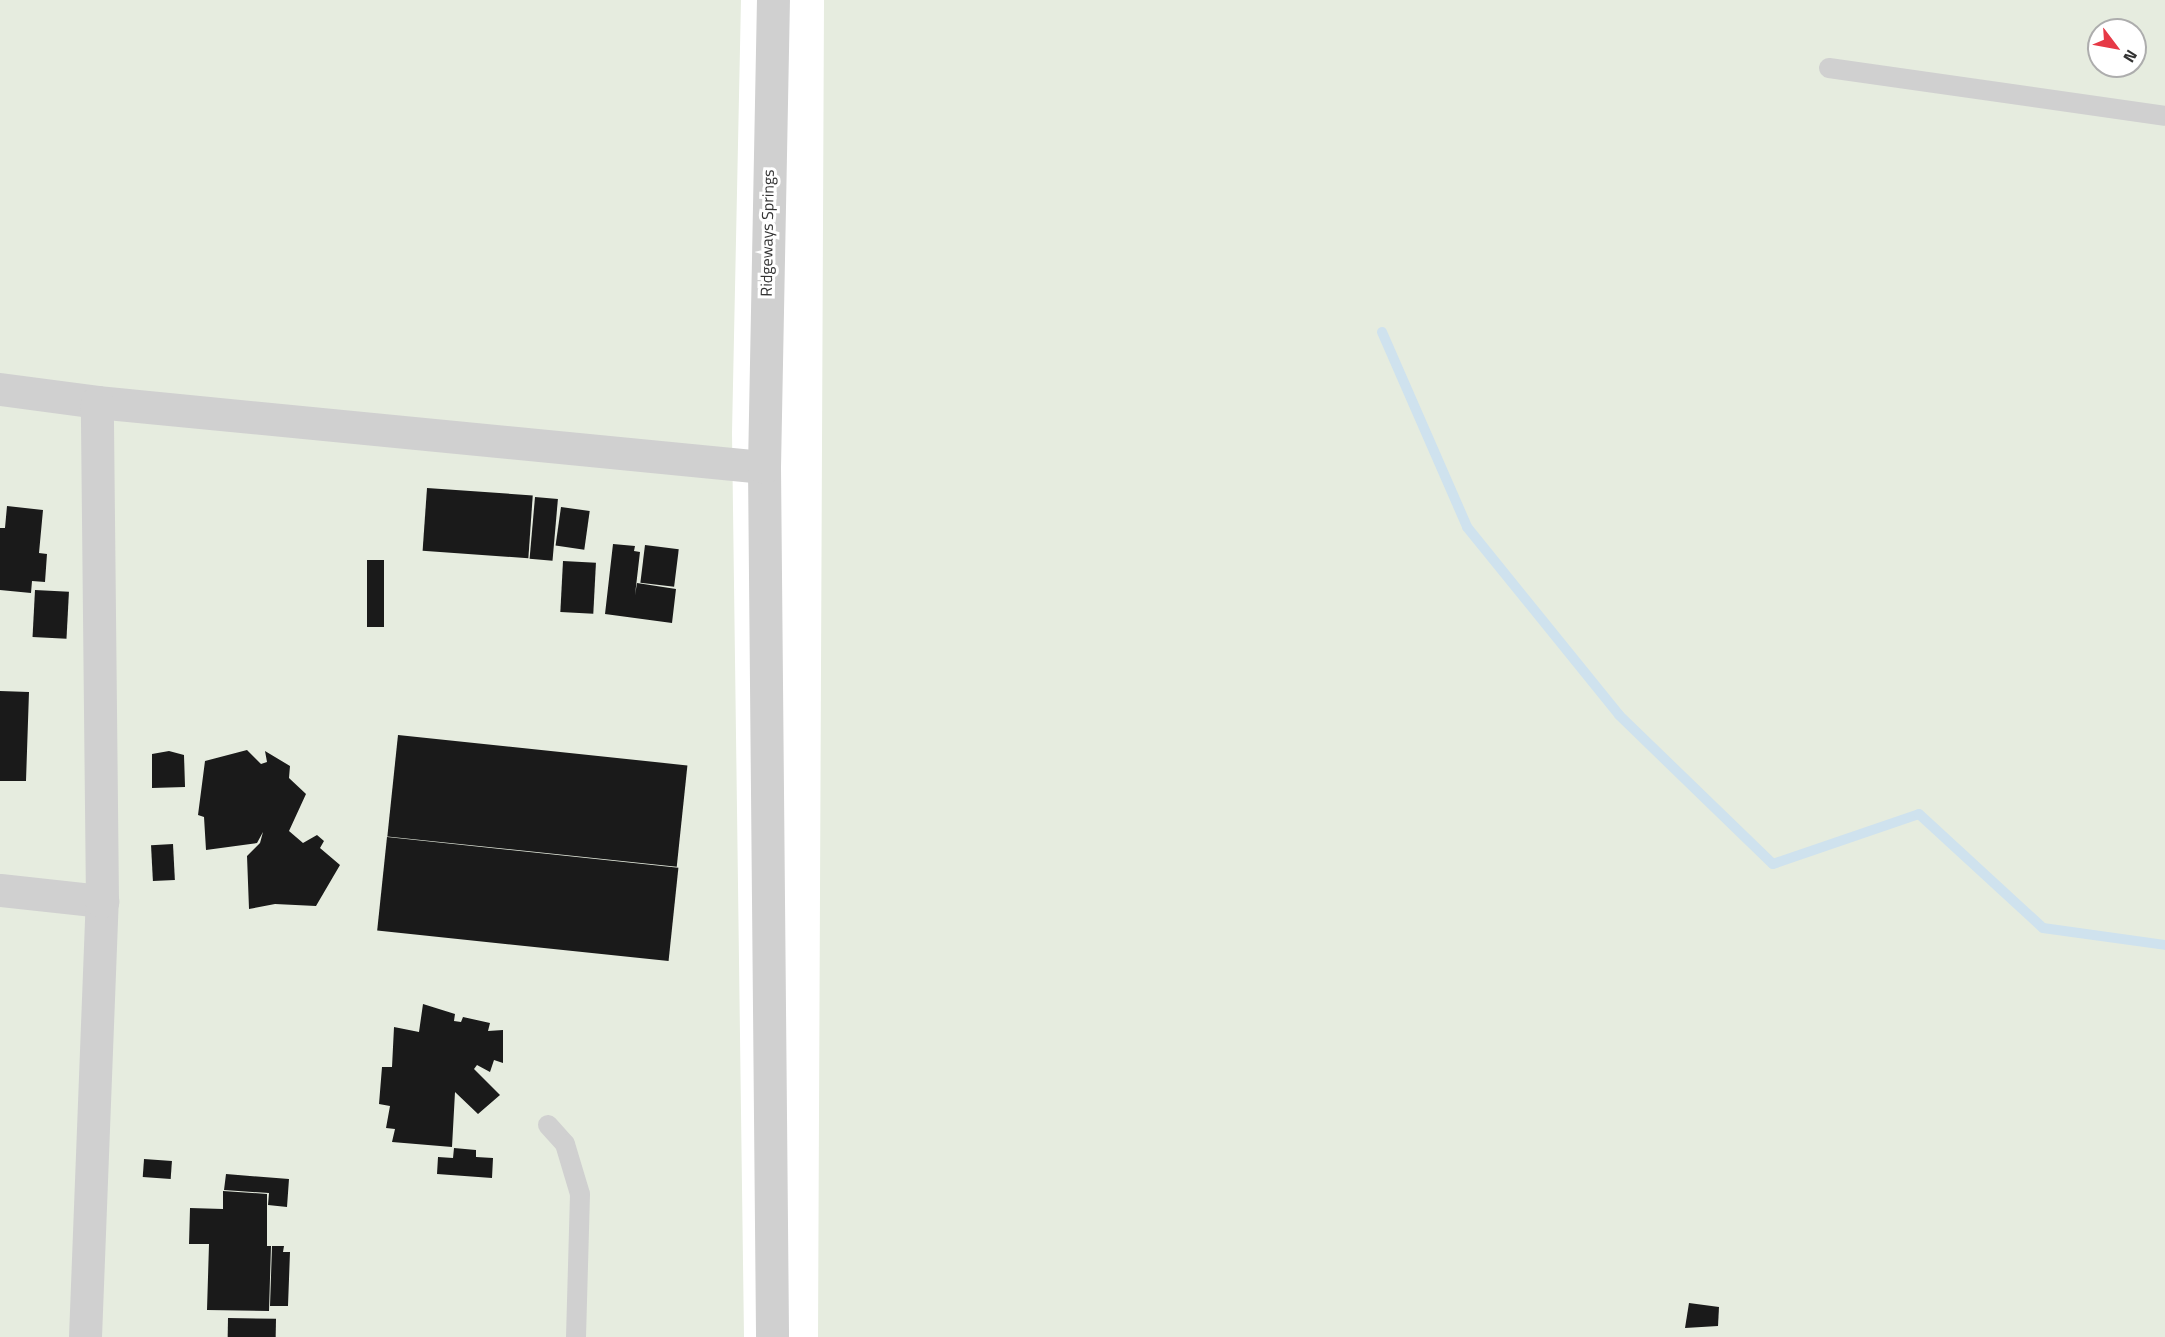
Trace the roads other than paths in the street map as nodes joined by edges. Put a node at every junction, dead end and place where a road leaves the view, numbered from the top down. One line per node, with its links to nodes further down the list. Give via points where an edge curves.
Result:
1 (773, 0): 6 (street, Ridgeways Springs)
2 (1829, 68): 3 (lane)
3 (2165, 116)
4 (0, 389): 5 (street)
5 (98, 402): 6 (street); 8 (street)
6 (764, 467): 12 (street, Ridgeways Springs)
7 (0, 890): 8 (street)
8 (102, 901): 10 (street)
9 (548, 1125): 11 (lane, via 566,1144 580,1194)
10 (85, 1337)
11 (576, 1337)
12 (772, 1337)

